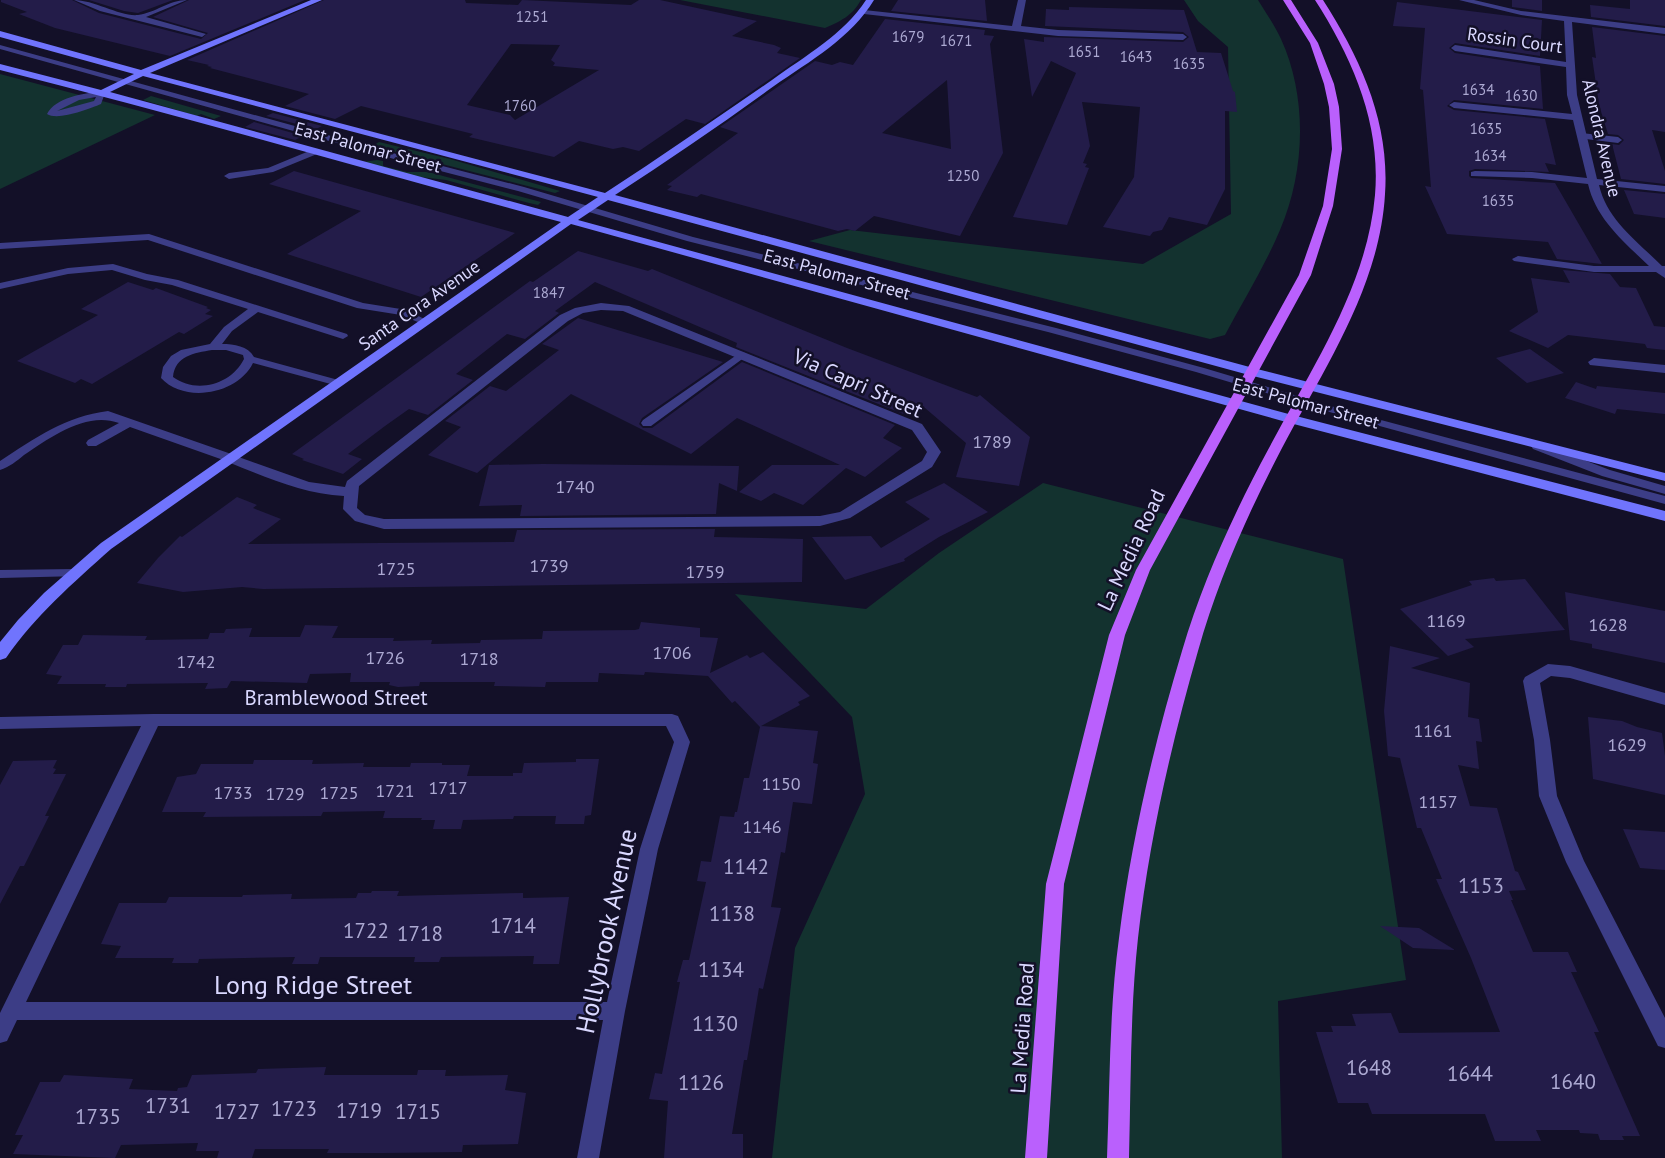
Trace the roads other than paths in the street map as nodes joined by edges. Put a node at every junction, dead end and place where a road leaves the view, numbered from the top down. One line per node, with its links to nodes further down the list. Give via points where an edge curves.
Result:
1 (78, 0): 10 (street)
2 (183, 0): 10 (street)
3 (318, 0): 21 (main road)
4 (870, 0): 9 (main road, Santa Cora Avenue)
5 (1022, 0): 12 (street)
6 (1287, 0): 48 (main road, La Media Road, via 1321,61 1334,107 1338,149 1328,206 1305,275)
7 (1319, 0): 50 (main road, via 1350,49 1365,85 1377,140 1380,195 1359,280)
8 (1462, 0): 11 (street)
9 (864, 12): 12 (street); 33 (main road, Santa Cora Avenue, via 827,45)
10 (137, 18): 15 (street)
11 (1568, 20): 13 (street); 19 (street, Alondra Avenue)
12 (1016, 28): 16 (street)
13 (1665, 32)
14 (0, 34): 21 (main road, East Palomar Street)
15 (202, 34)
16 (1183, 37)
17 (0, 47): 22 (lane)
18 (1455, 48): 19 (street, Rossin Court)
19 (1570, 65): 25 (street, Alondra Avenue)
20 (0, 67): 23 (main road, East Palomar Street)
21 (141, 73): 22 (main road); 33 (main road, East Palomar Street)
22 (124, 81): 23 (main road); 34 (lane)
23 (101, 93): 23 (lane, via 77,98 54,108 51,114 72,112 98,102); 28 (main road, East Palomar Street)
24 (1454, 105): 25 (street)
25 (1576, 117): 26 (street, Alondra Avenue)
26 (1581, 136): 27 (lane); 31 (street, Alondra Avenue)
27 (1618, 140)
28 (314, 152): 30 (lane, via 270,170); 35 (main road, East Palomar Street)
29 (1475, 174): 31 (street)
30 (229, 176)
31 (1593, 181): 32 (street); 38 (street, Alondra Avenue, via 1604,213 1623,236)
32 (1665, 189)
33 (605, 196): 34 (main road, Santa Cora Avenue); 48 (main road, East Palomar Street)
34 (587, 209): 35 (main road, Santa Cora Avenue); 48 (lane, via 690,239)
35 (570, 220): 41 (main road, Santa Cora Avenue); 52 (main road, East Palomar Street)
36 (0, 246): 41 (lane, via 149,237 361,306 403,312)
37 (1518, 259): 38 (street, via 1577,268)
38 (1663, 271)
39 (0, 286): 40 (lane, via 68,271 113,267)
40 (257, 308): 42 (lane); 43 (lane)
41 (425, 322): 49 (main road, Santa Cora Avenue)
42 (343, 336)
43 (214, 345): 45 (lane, via 239,348); 45 (lane, via 177,358 169,365 167,378 180,388 218,386 241,374)
44 (741, 355): 55 (lane); 62 (street, Via Capri Street, via 625,308 580,309 352,484); 62 (street, Via Capri Street, via 917,427 934,452 927,464 845,515 820,521 384,524 360,518 350,509)
45 (250, 359): 49 (lane)
46 (1594, 362): 47 (street)
47 (1665, 369)
48 (1249, 378): 50 (main road, East Palomar Street); 51 (lane); 52 (main road, La Media Road)
49 (338, 383): 58 (main road, Santa Cora Avenue)
50 (1310, 387): 51 (main road); 56 (main road, East Palomar Street)
51 (1302, 401): 53 (main road); 63 (lane)
52 (1234, 403): 53 (main road, East Palomar Street); 77 (main road, La Media Road, via 1143,570 1117,635 1055,884)
53 (1291, 419): 64 (main road, East Palomar Street); 78 (main road, via 1234,532 1208,596 1156,782 1124,980)
54 (129, 422): 57 (lane); 58 (lane); 59 (lane, via 108,415 71,422)
55 (647, 423)
56 (1520, 440): 60 (main road, East Palomar Street); 61 (lane, via 1606,473)
57 (92, 443)
58 (233, 459): 62 (street, via 302,486); 65 (main road, Santa Cora Avenue, via 106,546)
59 (0, 466)
60 (1665, 477)
61 (1665, 490)
62 (351, 492)
63 (1665, 500)
64 (1665, 516)
65 (75, 573): 66 (lane); 67 (main road, Santa Cora Avenue, via 47,598)
66 (0, 574)
67 (0, 654)
68 (1665, 699): 75 (street, via 1570,672 1548,670 1531,681 1548,796 1575,862)
69 (153, 720): 70 (street, Bramblewood Street); 71 (street, Bramblewood Street); 72 (street)
70 (672, 720): 73 (street, Hollybrook Avenue, via 682,742 650,849)
71 (0, 723)
72 (11, 1011): 73 (street, Long Ridge Street); 74 (street)
73 (615, 1011): 76 (street, Hollybrook Avenue)
74 (0, 1034)
75 (1665, 1038)
76 (588, 1158)
77 (1036, 1158)
78 (1118, 1158)

